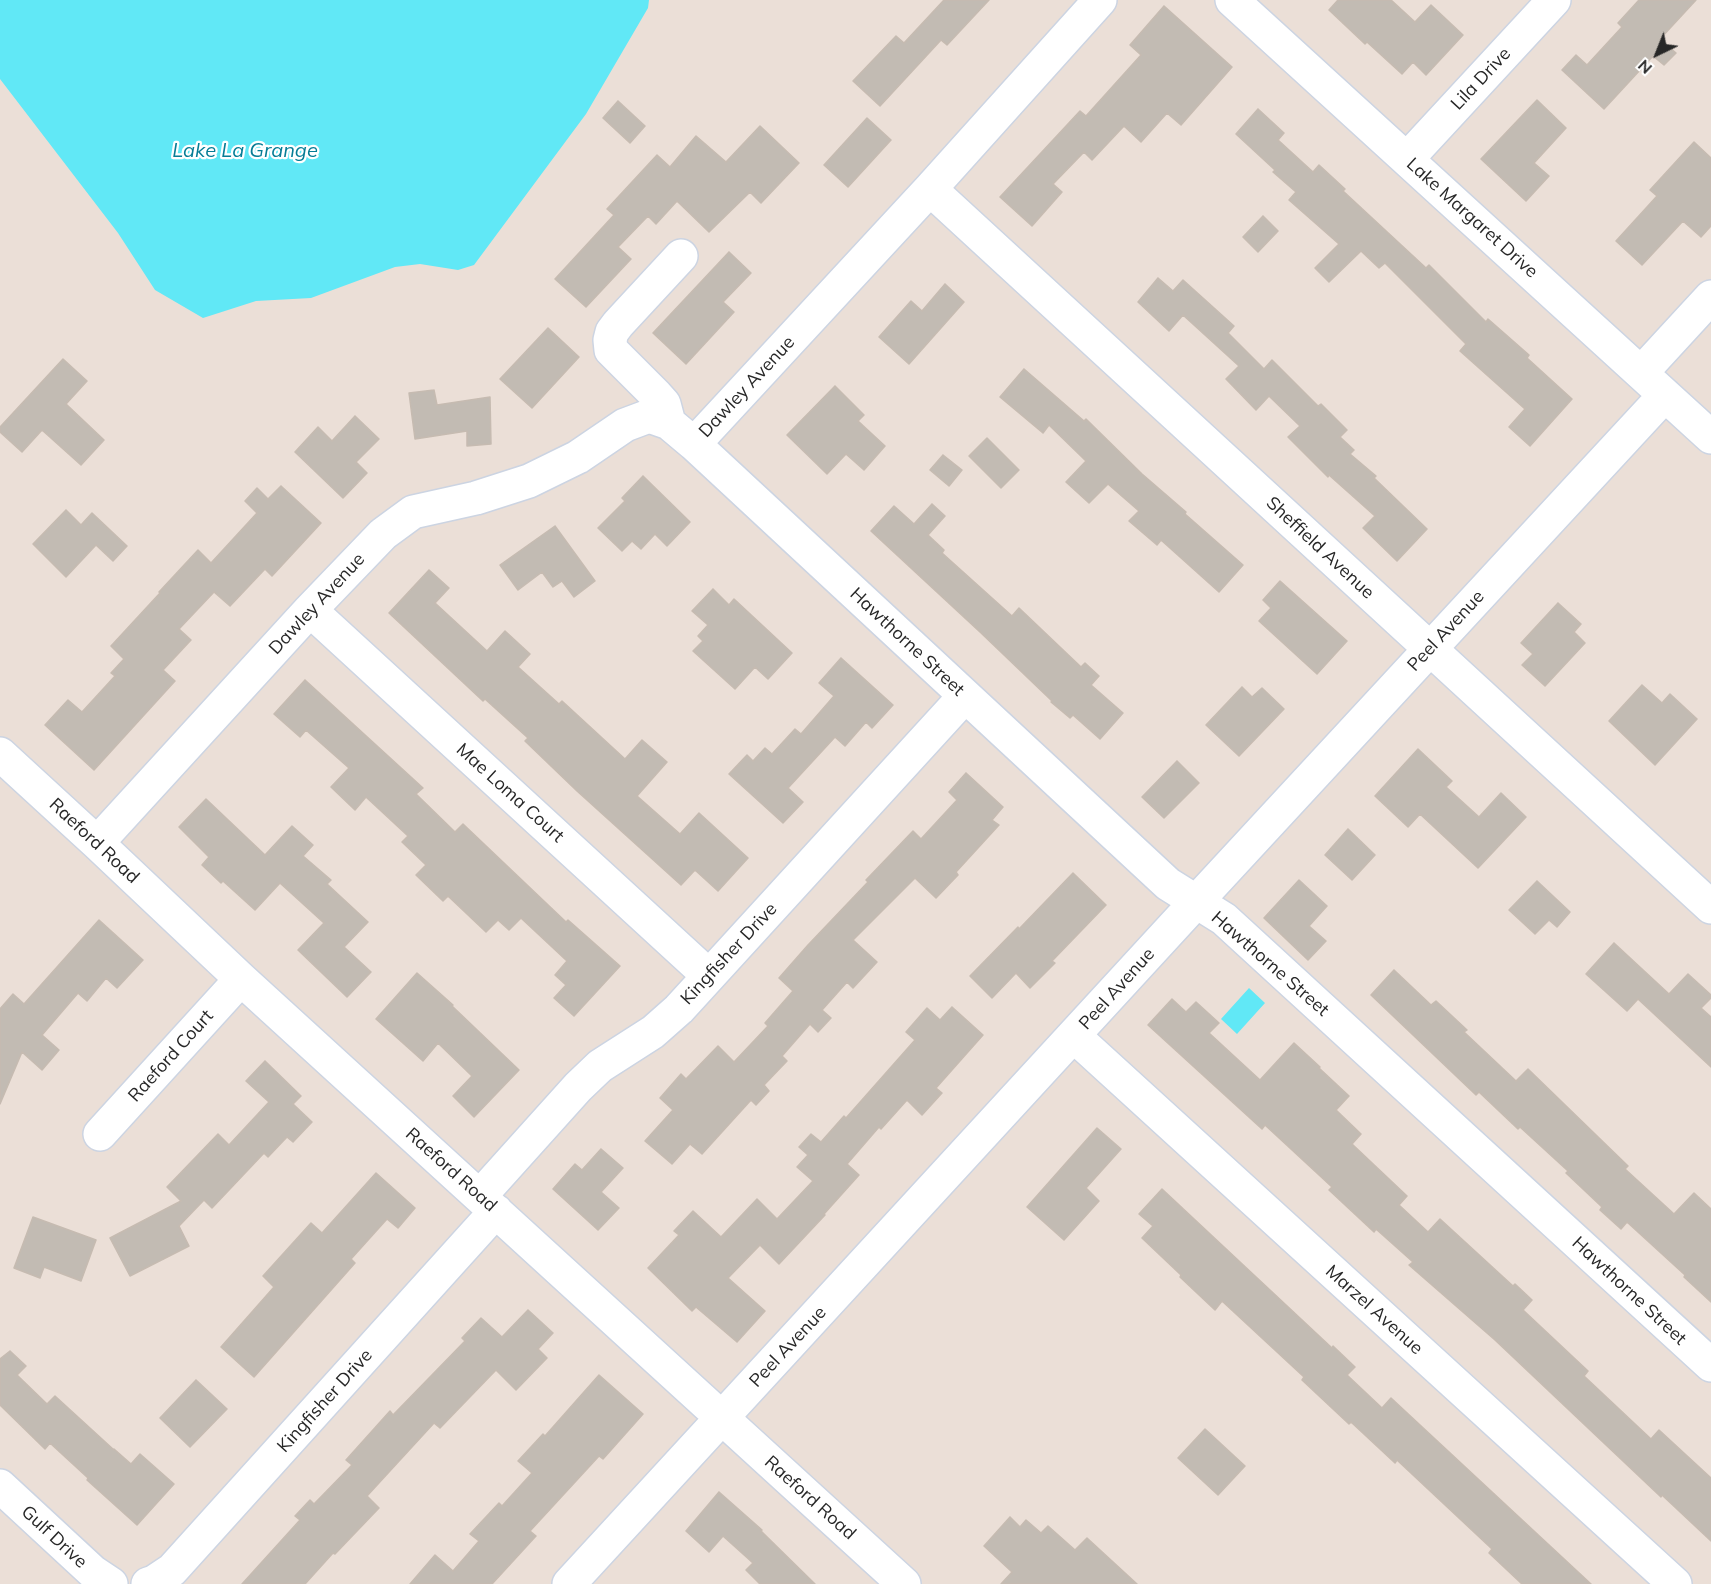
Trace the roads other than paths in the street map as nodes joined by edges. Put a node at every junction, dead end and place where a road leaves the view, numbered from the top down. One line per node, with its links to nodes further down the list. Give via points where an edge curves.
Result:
1 (1100, 0): 5 (street, Dawley Avenue)
2 (1232, 0): 4 (street, Lake Margaret Drive)
3 (1554, 0): 4 (street, Lila Drive)
4 (1407, 159): 8 (street, Lake Margaret Drive)
5 (930, 189): 12 (street, Dawley Avenue); 14 (street, Sheffield Avenue)
6 (681, 256): 10 (street, via 618,324 610,340 611,350 664,404)
7 (1711, 297): 8 (street)
8 (1641, 373): 9 (street, Lake Margaret Drive)
9 (1665, 395): 11 (street, Lake Margaret Drive); 14 (street, Peel Avenue)
10 (669, 423): 12 (street, Dawley Avenue); 13 (street, Dawley Avenue, via 648,416 625,424 578,457 529,481 413,512 383,534)
11 (1711, 437)
12 (694, 444): 15 (street, Hawthorne Street)
13 (310, 610): 17 (street, Dawley Avenue); 20 (street, Mae Loma Court)
14 (1429, 649): 18 (street, Peel Avenue); 19 (street, Sheffield Avenue)
15 (965, 696): 18 (street, Hawthorne Street, via 1168,884); 20 (street, Kingfisher Drive)
16 (0, 754): 17 (street, Raeford Road)
17 (97, 843): 21 (street, Raeford Road)
18 (1196, 902): 22 (street, Peel Avenue); 25 (street, Hawthorne Street, via 1224,920)
19 (1711, 907)
20 (709, 976): 24 (street, Kingfisher Drive, via 653,1032 600,1066 578,1087)
21 (241, 979): 23 (street, Raeford Court); 24 (street, Raeford Road)
22 (1074, 1036): 26 (street, Peel Avenue); 32 (street, Marzel Avenue)
23 (100, 1134)
24 (488, 1204): 26 (street, Raeford Road); 29 (street, Kingfisher Drive, via 172,1570)
25 (1711, 1365)
26 (722, 1418): 30 (street, Peel Avenue); 31 (street, Raeford Road)
27 (0, 1486): 28 (street, Gulf Drive)
28 (111, 1584)
29 (148, 1584)
30 (569, 1584)
31 (904, 1584)
32 (1675, 1584)

